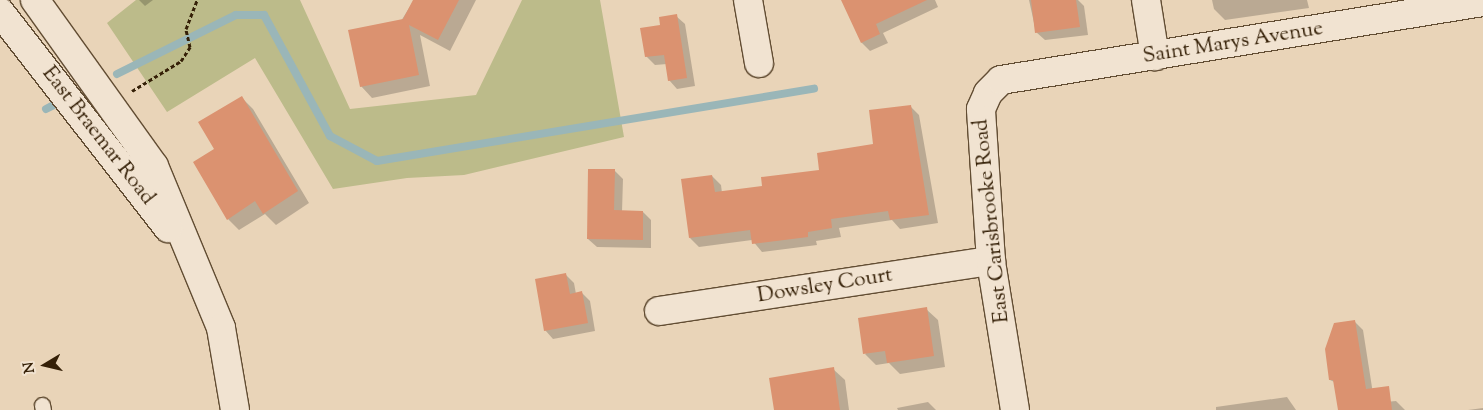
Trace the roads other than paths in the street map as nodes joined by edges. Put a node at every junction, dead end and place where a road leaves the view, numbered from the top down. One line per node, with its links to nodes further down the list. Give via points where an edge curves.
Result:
1 (35, 0): 9 (street, East Braemar Road, via 154,166)
2 (748, 0): 7 (street)
3 (1146, 0): 6 (street)
4 (1483, 2): 6 (street, Saint Marys Avenue)
5 (0, 12): 9 (street, East Braemar Road, via 135,181)
6 (1155, 56): 8 (street, Saint Marys Avenue, via 1001,80)
7 (759, 63)
8 (988, 93): 10 (street, East Carisbrooke Road, via 981,109)
9 (193, 261): 12 (street, East Braemar Road, via 221,328)
10 (991, 261): 11 (street, Dowsley Court); 13 (street, East Carisbrooke Road)
11 (659, 312)
12 (235, 410)
13 (1015, 410)

